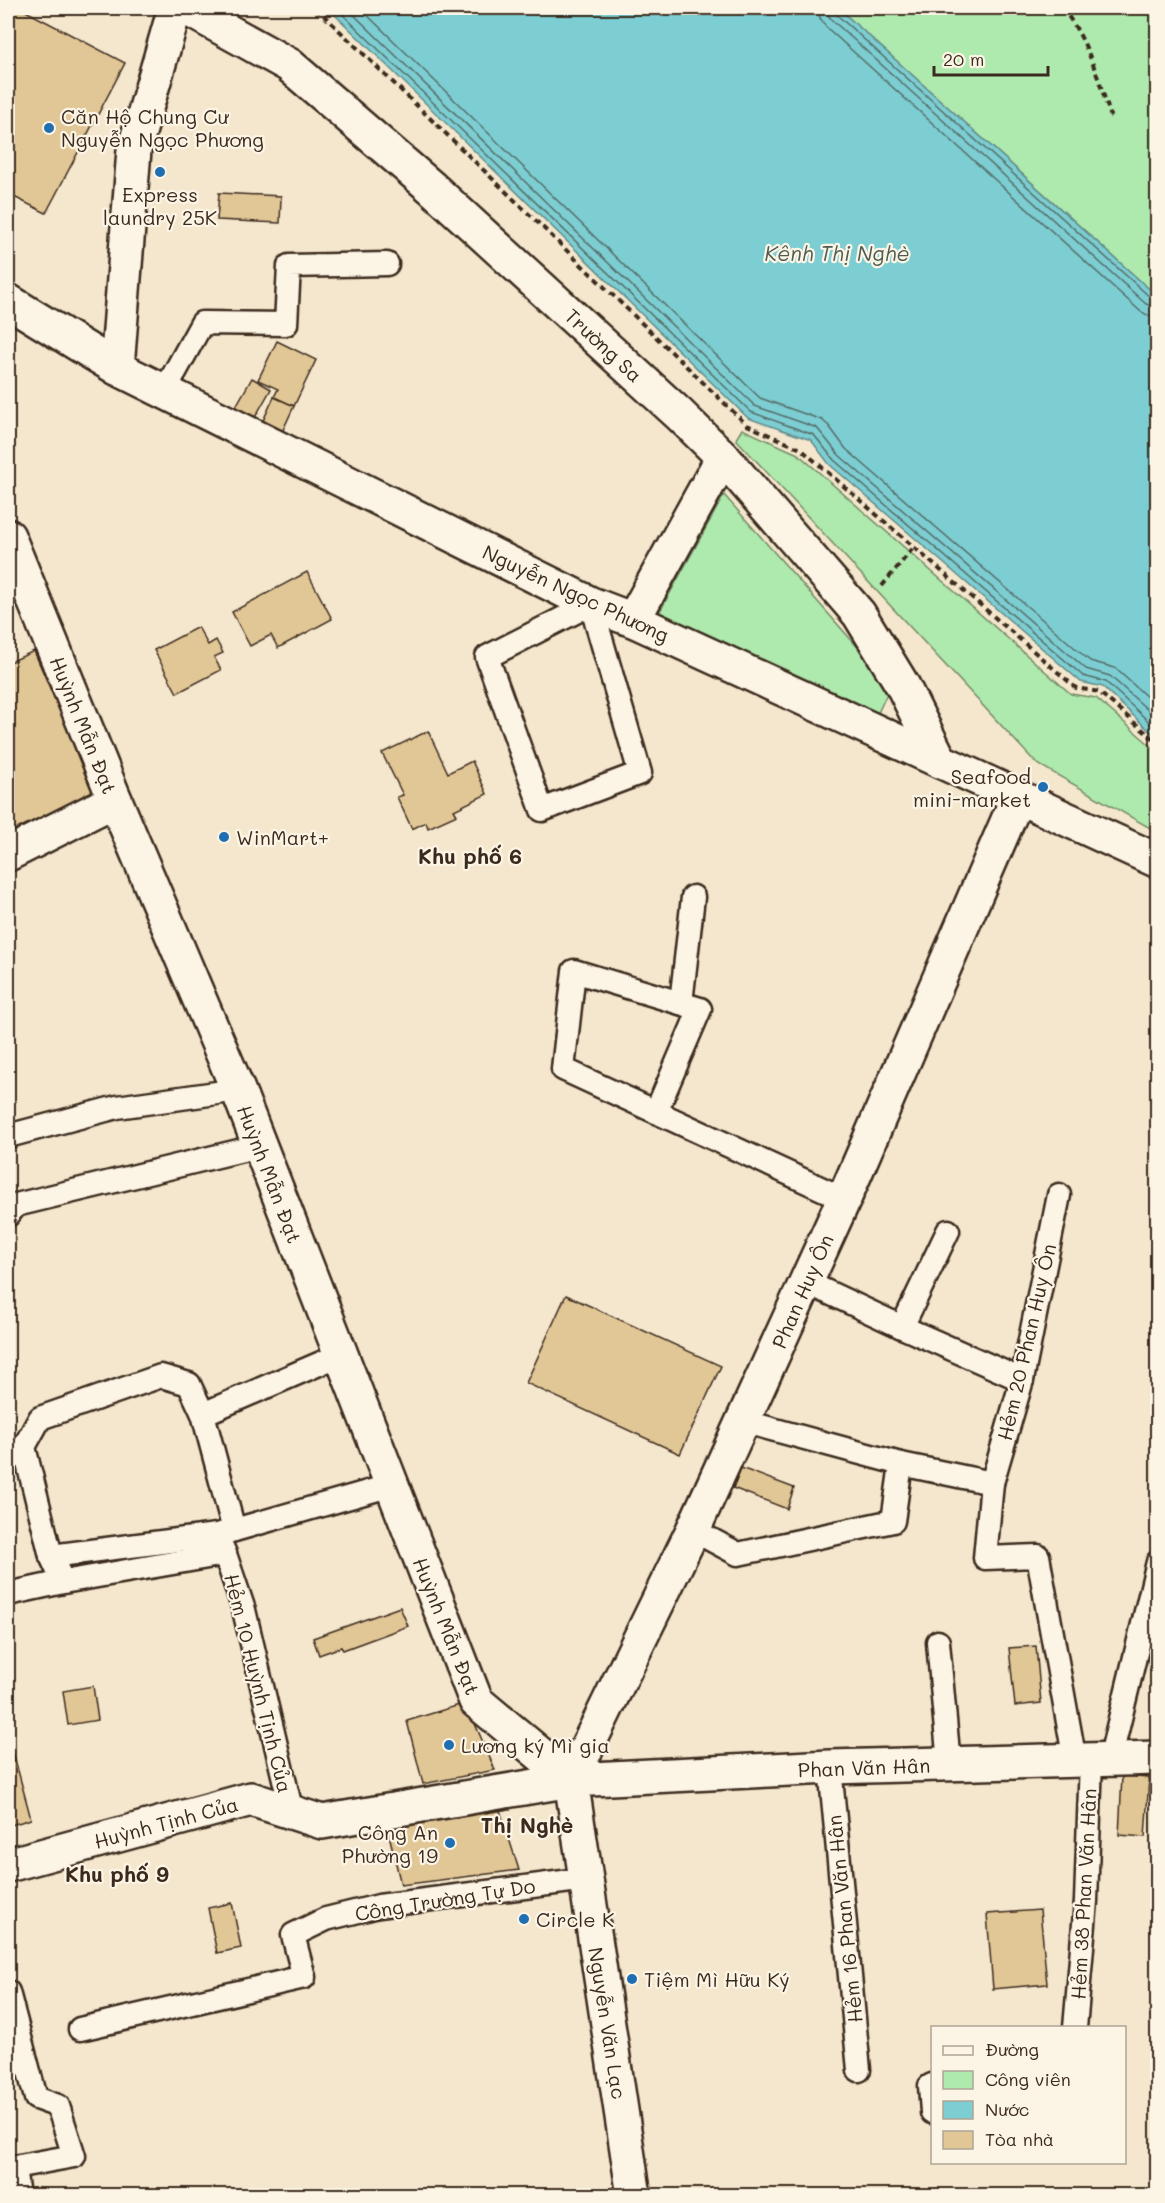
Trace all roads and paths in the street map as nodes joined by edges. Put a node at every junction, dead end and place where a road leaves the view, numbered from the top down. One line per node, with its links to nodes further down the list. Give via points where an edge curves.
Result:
1 (175, 8): 8 (street, via 134,150)
2 (186, 8): 10 (street, Trường Sa, via 289,65 441,196)
3 (316, 8): 12 (path, via 747,425 801,449)
4 (1062, 8): 5 (path, via 1081,33)
5 (1111, 117)
6 (387, 264): 9 (lane, via 289,266 286,324 202,323)
7 (8, 301): 8 (street, Nguyễn Ngọc Phương)
8 (117, 368): 9 (street, Nguyễn Ngọc Phương)
9 (164, 392): 13 (street, Nguyễn Ngọc Phương)
10 (723, 457): 14 (street, Trường Sa); 15 (street)
11 (8, 536): 19 (street, Huỳnh Mẫn Đạt)
12 (914, 547): 14 (path); 16 (path, via 1076,688 1099,692)
13 (591, 604): 13 (lane, via 640,773 542,810 487,657); 15 (street, Nguyễn Ngọc Phương)
14 (859, 614): 17 (street, Trường Sa, via 903,686)
15 (633, 620): 17 (street, Nguyễn Ngọc Phương)
16 (1158, 743)
17 (940, 761): 18 (street, Nguyễn Ngọc Phương)
18 (1018, 796): 21 (street, Nguyễn Ngọc Phương); 29 (street, Phan Huy Ôn)
19 (115, 800): 20 (street); 24 (street, Huỳnh Mẫn Đạt)
20 (8, 854)
21 (1158, 861)
22 (693, 897): 23 (lane)
23 (681, 1003): 25 (lane, via 700,1009); 25 (lane, via 574,971 563,1069)
24 (238, 1090): 26 (lane, via 117,1107); 27 (street, Huỳnh Mẫn Đạt)
25 (656, 1112): 29 (lane)
26 (8, 1136)
27 (259, 1146): 30 (lane, via 15,1205); 34 (street, Huỳnh Mẫn Đạt)
28 (1059, 1195): 35 (lane, Hẻm 20 Phan Huy Ôn)
29 (843, 1199): 32 (street, Phan Huy Ôn)
30 (8, 1215)
31 (948, 1231): 33 (lane)
32 (806, 1282): 33 (lane); 37 (street, Phan Huy Ôn)
33 (902, 1327): 35 (lane)
34 (342, 1354): 36 (lane); 41 (street, Huỳnh Mẫn Đạt)
35 (1022, 1380): 40 (lane, Hẻm 20 Phan Huy Ôn)
36 (203, 1414): 38 (lane, Hẻm 10 Huỳnh Tịnh Của, via 189,1384 161,1377 40,1418); 43 (lane, Hẻm 10 Huỳnh Tịnh Của)
37 (742, 1421): 39 (lane); 42 (street, Phan Huy Ôn)
38 (17, 1464): 44 (lane)
39 (901, 1464): 40 (lane); 42 (lane, via 893,1521 738,1554)
40 (992, 1483): 50 (lane, Hẻm 20 Phan Huy Ôn, via 985,1558 1038,1556)
41 (392, 1485): 43 (lane); 53 (street, Huỳnh Mẫn Đạt, via 476,1701)
42 (693, 1530): 53 (street, Phan Huy Ôn)
43 (225, 1540): 44 (lane); 46 (lane); 54 (lane, Hẻm 10 Huỳnh Tịnh Của)
44 (51, 1556): 46 (lane)
45 (1158, 1562): 50 (lane)
46 (63, 1582): 47 (lane)
47 (8, 1594)
48 (938, 1642): 51 (lane)
49 (1158, 1758): 50 (street, Phan Văn Hân)
50 (1092, 1761): 51 (street, Phan Văn Hân); 58 (lane, Hẻm 38 Phan Văn Hân)
51 (949, 1764): 52 (street, Phan Văn Hân)
52 (830, 1767): 53 (street, Phan Văn Hân); 60 (lane, Hẻm 16 Phan Văn Hân)
53 (571, 1780): 54 (street, Huỳnh Tịnh Của, via 322,1822); 56 (street, Nguyễn Văn Lạc)
54 (292, 1813): 55 (street, Huỳnh Tịnh Của, via 251,1799)
55 (8, 1865)
56 (586, 1879): 59 (lane, Công Trường Tự Do, via 379,1906 327,1919 293,1935 304,1977); 63 (street, Nguyễn Văn Lạc)
57 (8, 1992): 61 (lane, via 36,2097 57,2106 74,2156)
58 (1075, 2026)
59 (80, 2029)
60 (859, 2070)
61 (11, 2168): 62 (lane)
62 (18, 2196)
63 (634, 2196)

